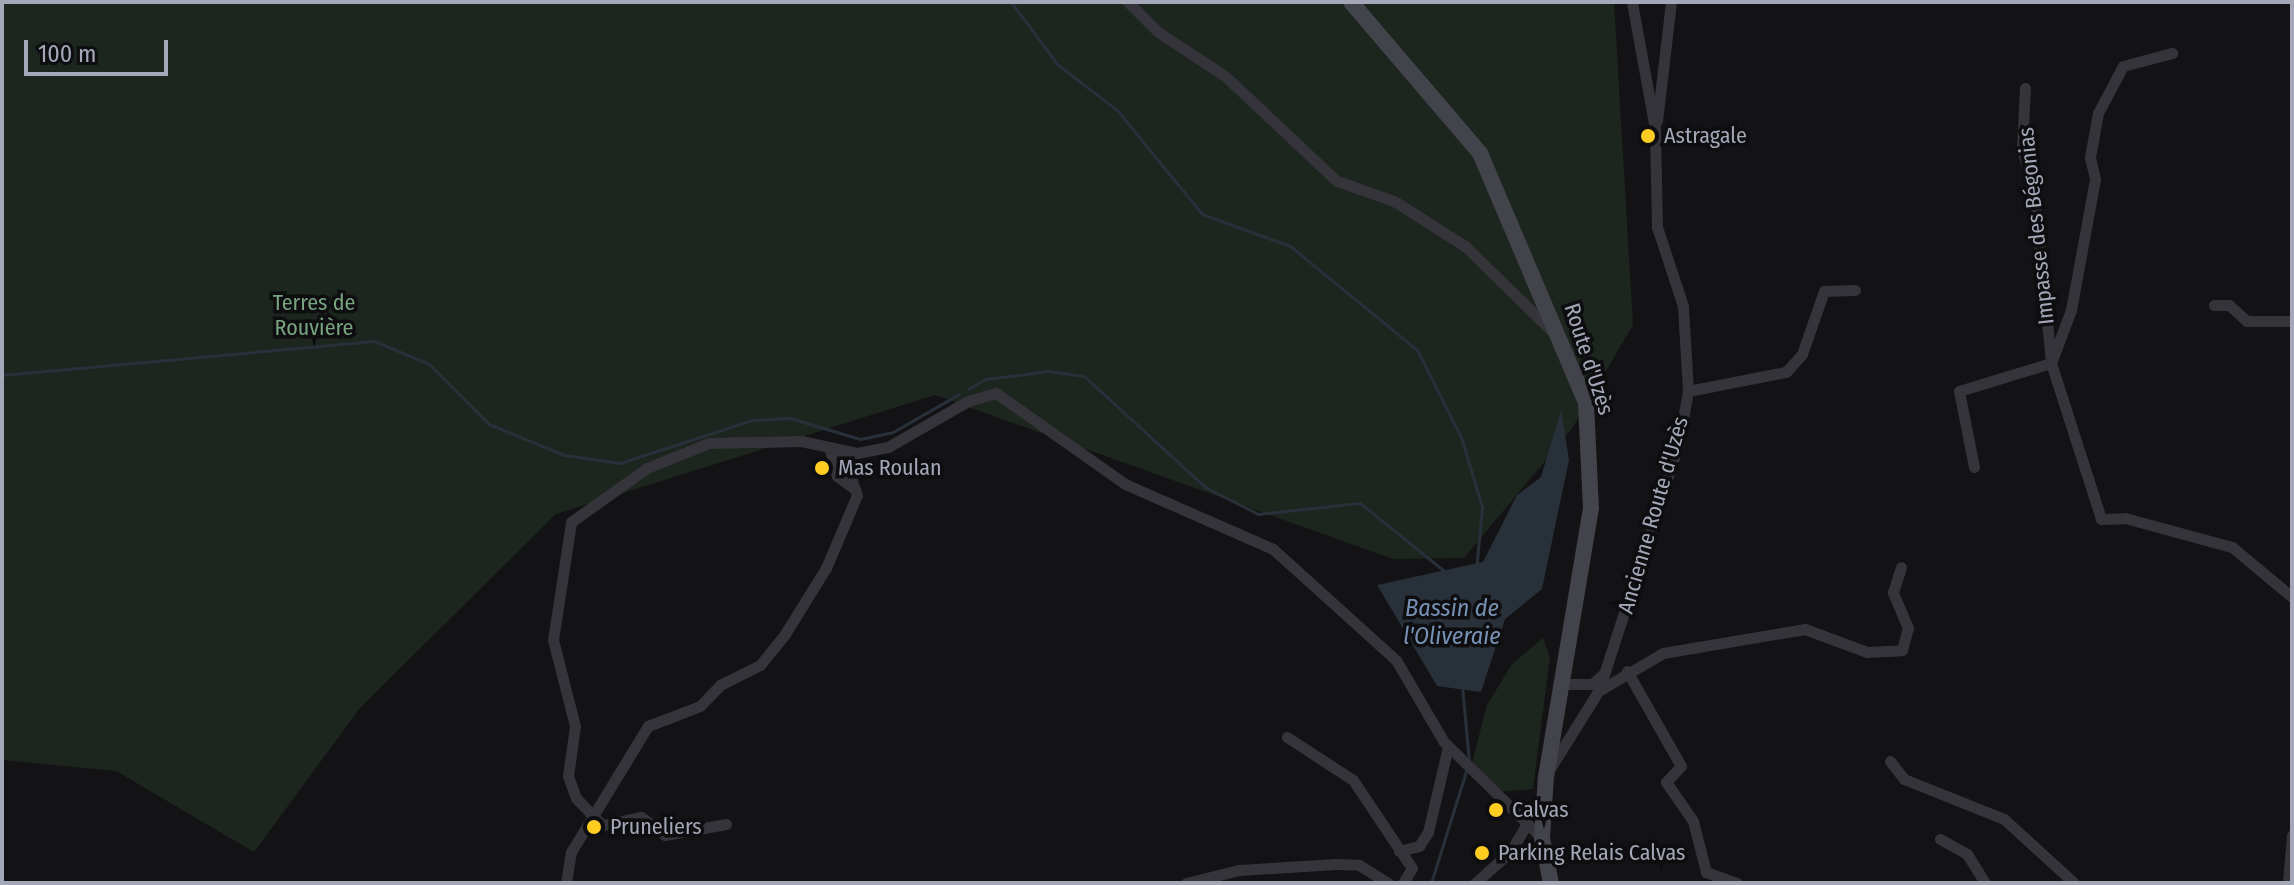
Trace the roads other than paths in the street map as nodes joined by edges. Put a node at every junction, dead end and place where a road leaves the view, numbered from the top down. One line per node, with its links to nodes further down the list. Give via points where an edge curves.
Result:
1 (1128, 2): 10 (street, via 1158,32 1225,76 1337,181 1427,219)
2 (1351, 2): 8 (main road, Route d'Uzès, via 1472,142)
3 (1632, 2): 7 (street, Ancienne Route d'Uzès)
4 (1671, 2): 7 (street)
5 (2172, 53): 16 (street, Impasse des Bégonias, via 2123,66 2098,113 2090,208 2071,310)
6 (2025, 88): 16 (street, Impasse des Bégonias, via 2022,148 2034,192)
7 (1655, 129): 17 (street, Ancienne Route d'Uzès, via 1657,227 1681,293)
8 (1524, 247): 10 (street, via 1533,296); 12 (main road, Route d'Uzès)
9 (1855, 290): 17 (street, via 1824,291 1802,354 1786,372)
10 (1518, 302): 12 (street); 13 (street)
11 (2214, 305): 14 (street, via 2229,305 2247,321)
12 (1550, 310): 13 (street); 15 (main road, Route d'Uzès)
13 (1532, 315): 15 (street)
14 (2292, 321)
15 (1561, 339): 24 (main road, Route d'Uzès, via 1586,403 1593,451 1591,508)
16 (2051, 363): 19 (street, via 1959,391); 21 (street, Impasse des Bégonias, via 2101,519 2125,518 2232,547)
17 (1688, 391): 22 (street, Ancienne Route d'Uzès, via 1678,446)
18 (835, 450): 31 (street, via 888,447 984,394 1011,398 1125,484 1273,549 1396,660); 34 (street, via 855,490 826,568 785,634 760,665 720,685 700,706 648,726); 34 (street, via 801,441 709,443 647,468 571,522 554,627 575,726 568,776)
19 (1974, 467)
20 (1901, 567): 23 (street, via 1893,592 1909,643 1889,654 1867,652 1815,629 1663,653)
21 (2292, 597)
22 (1606, 670): 25 (street); 26 (street, Ancienne Route d'Uzès)
23 (1627, 671): 26 (street); 47 (street, via 1681,766 1666,782 1693,821 1706,872)
24 (1559, 684): 25 (street); 27 (main road, Route d'Uzès)
25 (1578, 686): 28 (street)
26 (1599, 690): 28 (street, Ancienne Route d'Uzès)
27 (1556, 705): 29 (street); 33 (main road, Route d'Uzès)
28 (1589, 706): 29 (street, Ancienne Route d'Uzès)
29 (1581, 716): 33 (street, Ancienne Route d'Uzès)
30 (1287, 737): 40 (street, via 1353,780)
31 (1448, 747): 36 (street); 40 (street, via 1428,832 1419,846)
32 (1890, 761): 49 (street, via 1904,779 1996,813)
33 (1546, 776): 38 (main road, Route d'Uzès)
34 (595, 821): 35 (street, via 641,817 665,835); 41 (street, via 571,852)
35 (726, 824)
36 (1526, 825): 38 (street); 45 (street, via 1510,852)
37 (2292, 835): 50 (street)
38 (1542, 838): 46 (main road, Route d'Uzès)
39 (1940, 839): 48 (street, via 1967,854)
40 (1399, 851): 44 (street, via 1412,868)
41 (566, 883)
42 (1186, 883): 43 (street, via 1239,870 1336,864 1359,865)
43 (1388, 883)
44 (1403, 883)
45 (1475, 883)
46 (1551, 883)
47 (1737, 883)
48 (1985, 883)
49 (2074, 883)
50 (2288, 883)

